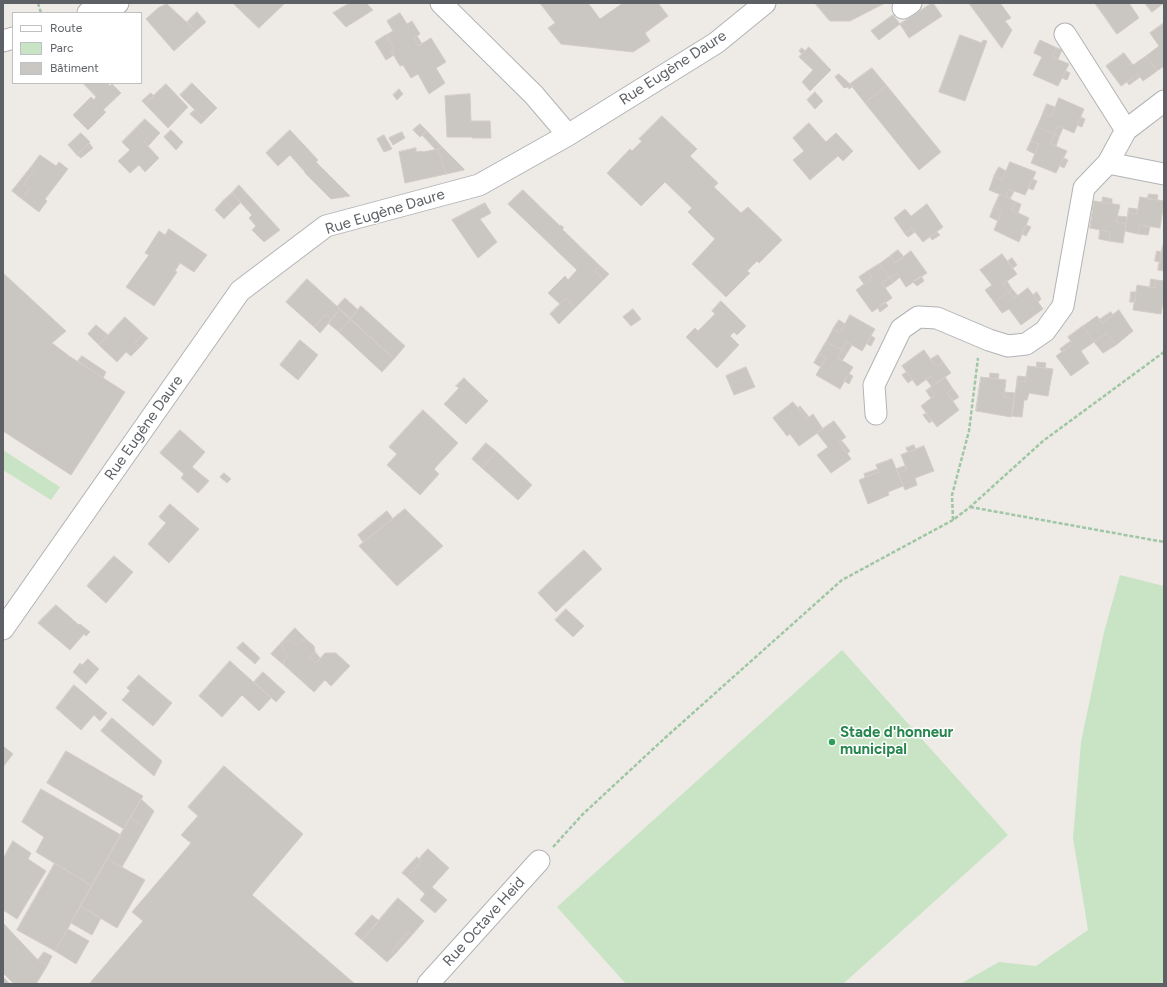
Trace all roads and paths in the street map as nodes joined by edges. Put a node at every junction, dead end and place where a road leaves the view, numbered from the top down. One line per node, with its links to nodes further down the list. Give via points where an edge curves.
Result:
1 (118, 3): 4 (street)
2 (441, 3): 8 (street, via 534,96)
3 (765, 3): 8 (street, Rue Eugène Daure, via 716,43)
4 (90, 9)
5 (1065, 34): 7 (street)
6 (1164, 101): 7 (street)
7 (1126, 130): 9 (street)
8 (568, 135): 17 (street, Rue Eugène Daure, via 479,184 326,226 240,292)
9 (1108, 163): 10 (street); 11 (street, via 1084,188 1063,306 1045,331 1026,344 1008,346)
10 (1164, 174)
11 (982, 337): 13 (street, via 937,318 918,317 901,328 874,385); 15 (path, via 969,431 952,495)
12 (1164, 352): 14 (path, via 1043,441)
13 (876, 414)
14 (970, 507): 15 (path); 16 (path)
15 (953, 520): 18 (path, via 842,580 666,737 583,814)
16 (1164, 542)
17 (3, 629)
18 (539, 861): 19 (street, Rue Octave Heid)
19 (428, 984)

